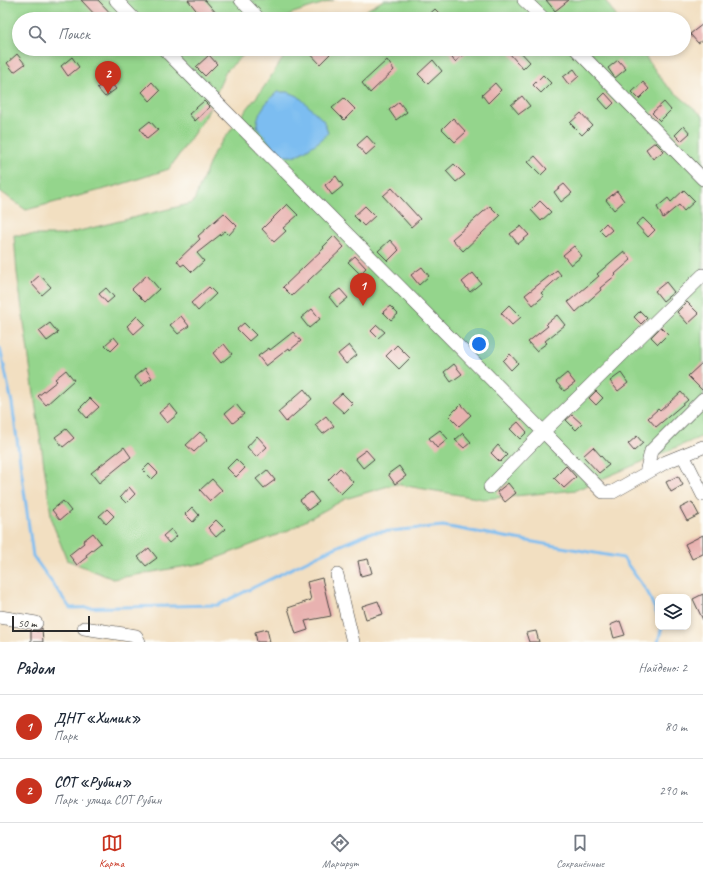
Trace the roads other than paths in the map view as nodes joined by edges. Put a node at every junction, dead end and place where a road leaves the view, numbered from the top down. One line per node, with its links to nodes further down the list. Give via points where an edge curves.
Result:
1 (116, 0): 4 (street)
2 (241, 0): 5 (street)
3 (524, 0): 6 (street)
4 (127, 12)
5 (252, 12)
6 (537, 12)
7 (171, 56): 12 (street)
8 (583, 56): 9 (street)
9 (703, 179)
10 (703, 275): 12 (street)
11 (703, 399): 15 (street, via 651,451)
12 (543, 432): 15 (street, via 604,492 613,492); 16 (street)
13 (703, 448): 14 (street)
14 (683, 455): 15 (street); 17 (street)
15 (646, 473)
16 (490, 487)
17 (703, 496)
18 (337, 575): 23 (street)
19 (0, 617): 20 (street)
20 (36, 623)
21 (84, 628): 22 (street)
22 (137, 639)
23 (353, 642)

